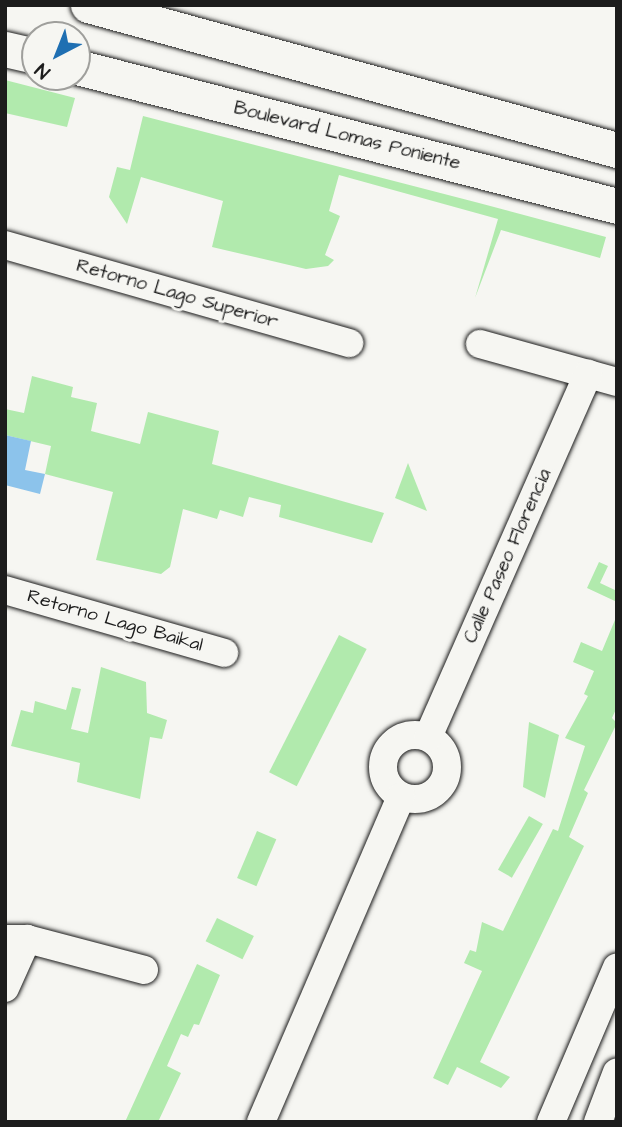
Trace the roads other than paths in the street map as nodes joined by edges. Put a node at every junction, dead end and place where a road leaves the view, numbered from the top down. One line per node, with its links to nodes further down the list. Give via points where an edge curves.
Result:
1 (88, 5): 3 (street)
2 (91, 71): 4 (street, Boulevard Lomas Poniente)
3 (617, 150)
4 (617, 205)
5 (5, 245): 6 (street, Retorno Lago Superior)
6 (349, 342)
7 (480, 344): 8 (street)
8 (588, 374): 9 (street); 12 (street, Calle Paseo Florencia)
9 (617, 382)
10 (5, 590): 11 (street, Retorno Lago Baikal)
11 (223, 653)
12 (428, 737): 13 (street, via 403,737 385,754 384,779); 13 (street, via 446,755 445,781 426,798)
13 (401, 797): 19 (street)
14 (16, 939): 16 (street); 17 (street)
15 (617, 967): 20 (street)
16 (144, 970)
17 (5, 988)
18 (617, 1072): 21 (street)
19 (261, 1122)
20 (551, 1122)
21 (598, 1122)

